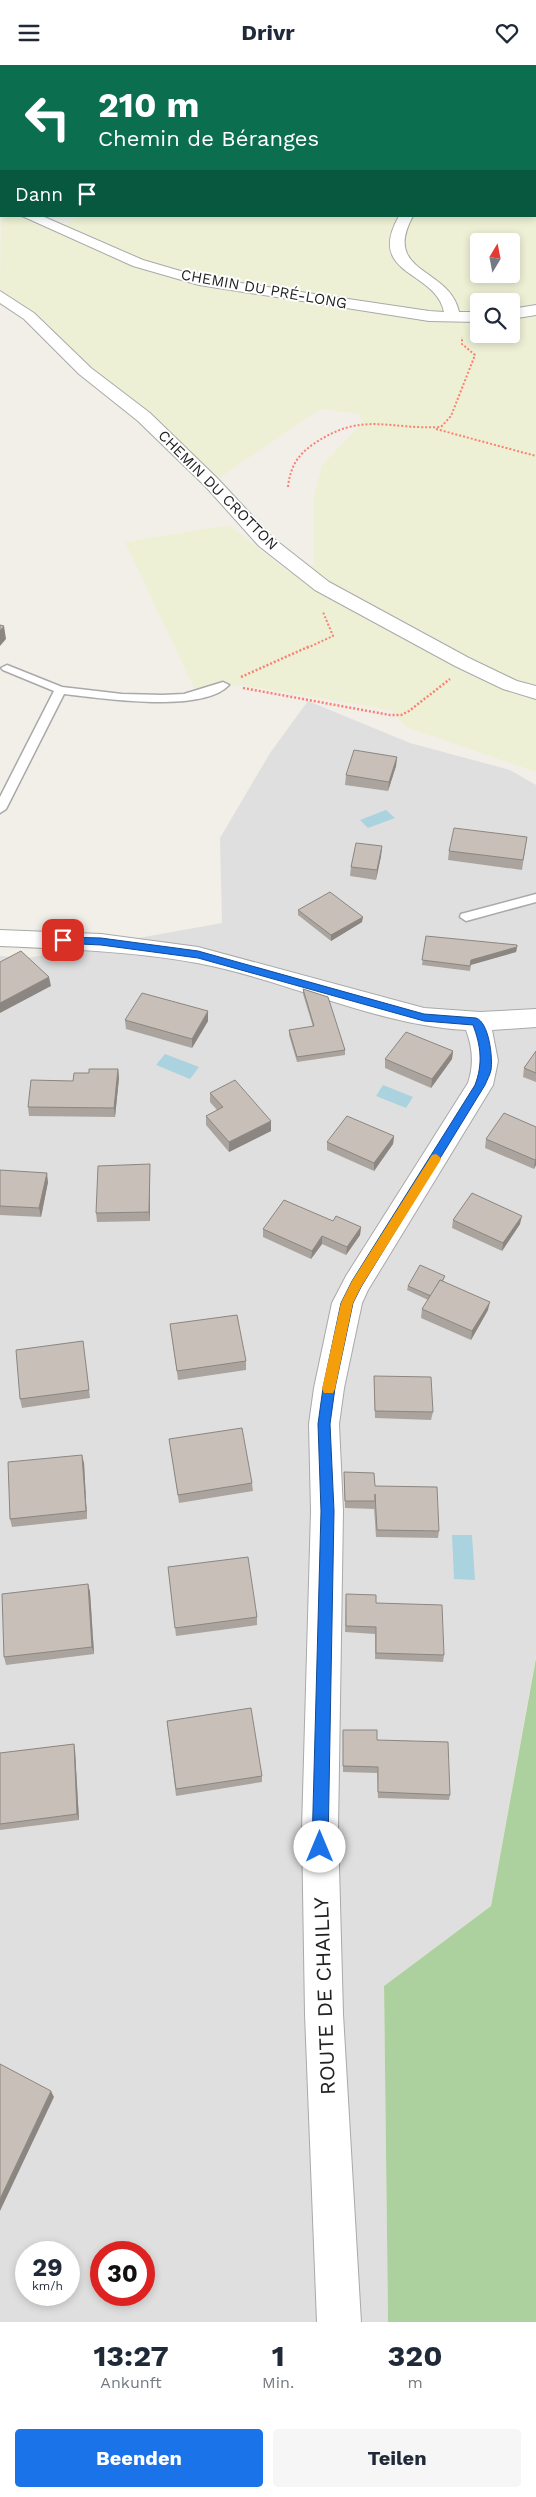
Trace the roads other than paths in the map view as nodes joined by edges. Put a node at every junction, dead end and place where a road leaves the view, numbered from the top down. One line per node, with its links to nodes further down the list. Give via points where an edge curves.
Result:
1 (31, 217): 6 (street, CHEMIN DU PRÉ-LONG, via 138,263 199,281)
2 (405, 217): 6 (street, via 396,233 396,248 405,264 438,288 450,303)
3 (0, 297): 11 (street, CHEMIN DU CROTTON, via 29,316 85,371 144,417 212,483 266,542 322,586 468,665 510,685)
4 (536, 310): 5 (street)
5 (520, 313)
6 (452, 317): 7 (street, CHEMIN DU PRÉ-LONG)
7 (470, 317)
8 (7, 668): 10 (lane)
9 (223, 685): 10 (lane, via 182,699 155,700)
10 (60, 690): 12 (lane)
11 (536, 693)
12 (0, 809)
13 (536, 898): 14 (lane)
14 (466, 917)
15 (0, 939): 17 (street, via 101,941 198,955 424,1017)
16 (536, 1018): 17 (street)
17 (476, 1022): 18 (street, ROUTE DE CHAILLY, via 485,1042 487,1057 480,1085 347,1303 324,1424 327,1511 320,1829 325,2034)
18 (339, 2322)

